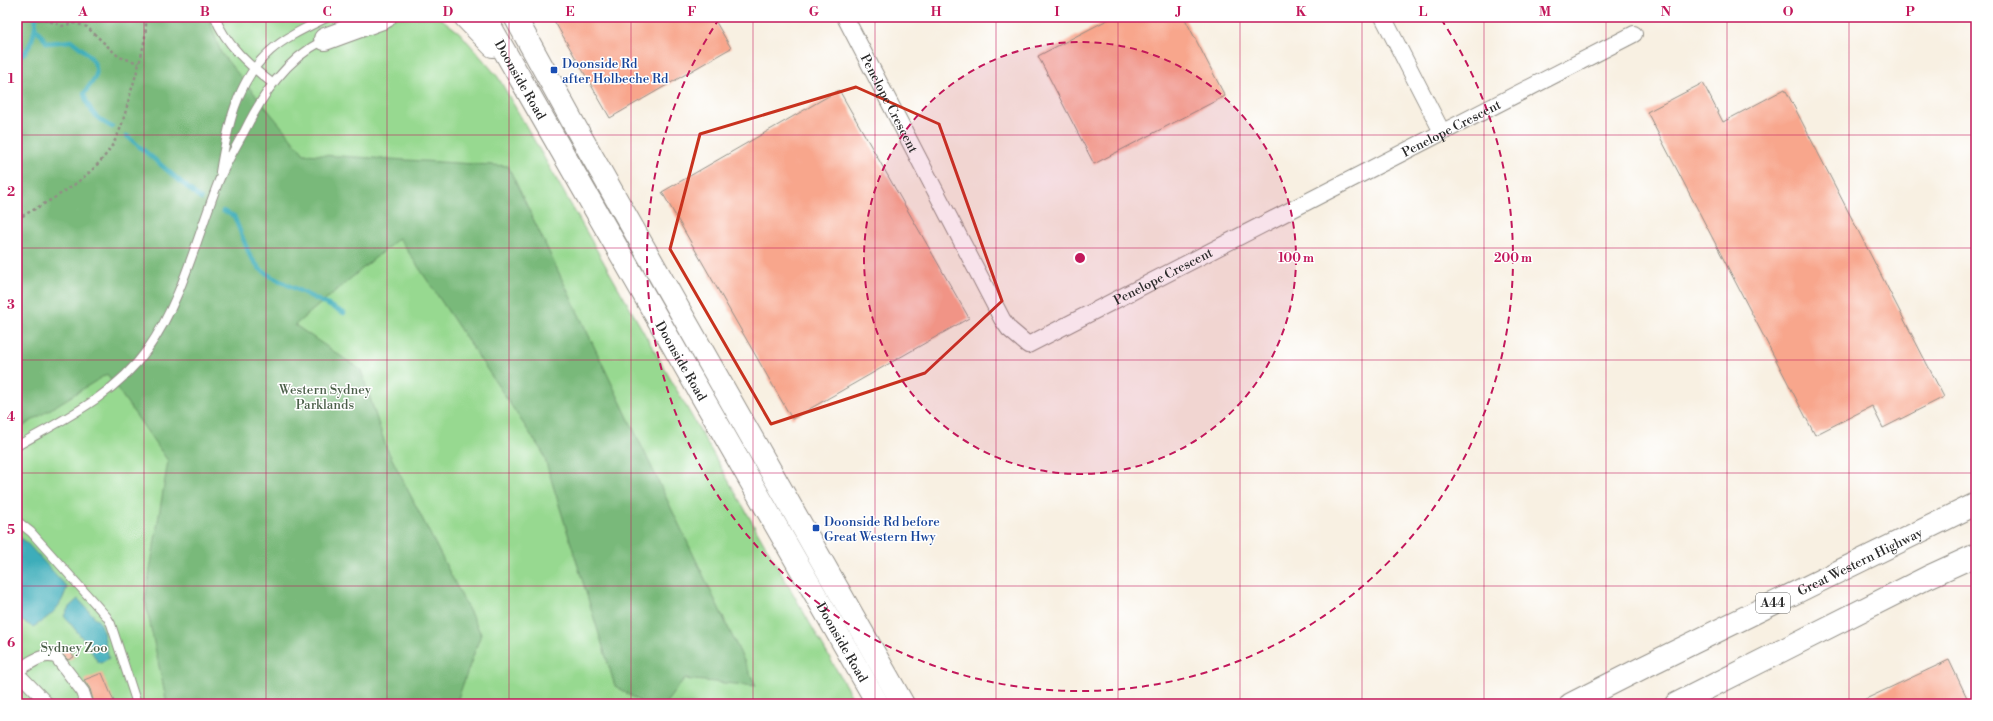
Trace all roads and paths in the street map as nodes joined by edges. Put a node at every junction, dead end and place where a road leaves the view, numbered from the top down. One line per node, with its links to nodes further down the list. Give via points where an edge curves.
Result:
1 (146, 17): 14 (path)
2 (215, 17): 16 (lane, via 234,48)
3 (328, 17): 16 (lane, via 294,34 270,51)
4 (365, 17): 13 (lane)
5 (385, 17): 13 (main road)
6 (465, 17): 15 (main road)
7 (485, 17): 15 (main road, Doonside Road)
8 (515, 17): 30 (main road, Doonside Road)
9 (845, 17): 18 (street, Penelope Crescent, via 1002,319 1009,329 1028,345)
10 (1383, 17): 18 (street)
11 (41, 18): 14 (path, via 62,26 75,23 87,27 118,57)
12 (1634, 34): 18 (street, Penelope Crescent)
13 (325, 39): 17 (lane, via 297,58)
14 (140, 63): 20 (path, via 119,132 107,151 91,171 74,186)
15 (511, 64): 29 (main road, Doonside Road)
16 (255, 70): 17 (lane); 19 (lane, via 246,82 234,110 226,136)
17 (272, 83): 19 (lane)
18 (1442, 132)
19 (218, 181): 21 (lane, via 176,297 159,332 146,351 120,380 90,404)
20 (17, 219)
21 (17, 446)
22 (1976, 504): 31 (main road, Great Western Highway / A44)
23 (17, 521): 28 (lane, via 31,532 111,624)
24 (1976, 555): 32 (main road)
25 (17, 672): 26 (street); 27 (street, via 39,658 53,656 83,692)
26 (48, 704)
27 (87, 704)
28 (137, 704)
29 (878, 704)
30 (903, 704)
31 (1571, 704)
32 (1676, 704)

